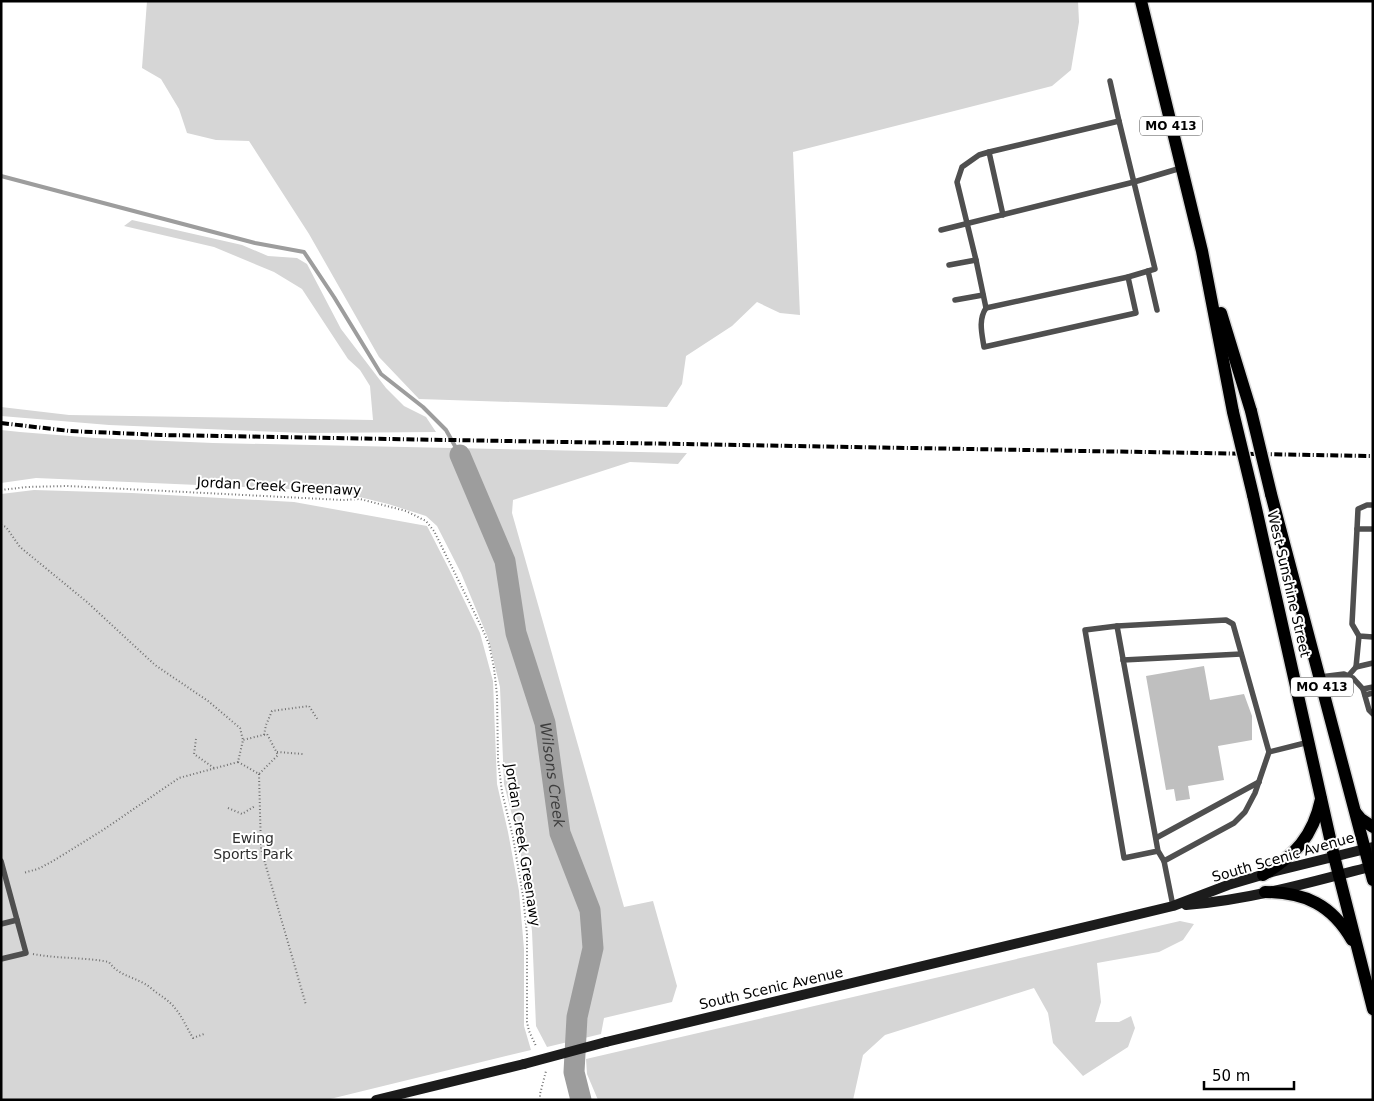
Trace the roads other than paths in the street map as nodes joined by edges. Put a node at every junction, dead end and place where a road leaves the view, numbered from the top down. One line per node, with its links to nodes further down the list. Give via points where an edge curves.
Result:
1 (1140, 1): 5 (main road, West Sunshine Street / MO 413)
2 (1110, 81): 3 (lane)
3 (1119, 121): 4 (lane); 6 (lane)
4 (989, 152): 7 (lane); 8 (lane, via 962,167 957,182)
5 (1182, 168): 6 (lane); 10 (main road, West Sunshine Street / MO 413)
6 (1134, 182): 7 (lane); 13 (lane, via 1155,269)
7 (1003, 215): 8 (lane)
8 (967, 224): 9 (lane); 11 (lane)
9 (941, 230)
10 (1202, 251): 30 (main road, West Sunshine Street / MO 413, bridge, via 1251,411); 35 (main road, West Sunshine Street / MO 413, bridge, via 1233,412)
11 (976, 260): 12 (lane); 15 (lane)
12 (949, 265)
13 (1148, 271): 14 (lane); 18 (lane)
14 (1128, 277): 17 (lane); 17 (lane, via 1136,313 984,347 981,315)
15 (983, 295): 16 (lane); 17 (lane)
16 (955, 300)
17 (986, 308)
18 (1157, 310)
19 (1373, 505): 20 (lane, via 1358,509)
20 (1357, 529): 21 (lane); 23 (lane, via 1352,624)
21 (1373, 530)
22 (1117, 626): 25 (lane, via 1226,620 1233,624); 26 (lane); 43 (lane, via 1085,630 1124,858)
23 (1359, 636): 24 (lane); 28 (lane)
24 (1373, 637)
25 (1241, 654): 26 (lane); 36 (lane)
26 (1123, 660): 41 (lane)
27 (1373, 663): 28 (lane)
28 (1356, 667): 29 (lane)
29 (1349, 675): 30 (lane); 32 (lane)
30 (1320, 677): 39 (main road, West Sunshine Street / MO 413)
31 (1373, 687): 32 (lane)
32 (1364, 692): 33 (lane); 34 (lane)
33 (1373, 693)
34 (1373, 715)
35 (1309, 742): 36 (lane); 38 (main road, West Sunshine Street / MO 413)
36 (1268, 752): 37 (lane)
37 (1259, 782): 41 (lane); 46 (lane, via 1245,812 1234,823)
38 (1321, 796): 44 (main road, West Sunshine Street / MO 413); 49 (main road, via 1307,835 1286,860)
39 (1352, 804): 40 (main road, via 1361,819); 42 (main road, West Sunshine Street / MO 413)
40 (1373, 827)
41 (1156, 838): 43 (lane)
42 (1369, 848): 44 (main road, South Scenic Avenue); 47 (main road, West Sunshine Street / MO 413)
43 (1158, 850): 46 (lane)
44 (1334, 856): 48 (main road, West Sunshine Street / MO 413); 49 (main road, South Scenic Avenue)
45 (1, 861): 51 (lane)
46 (1164, 861): 53 (lane)
47 (1371, 866): 48 (main road, South Scenic Avenue); 50 (main road, West Sunshine Street / MO 413)
48 (1339, 874): 52 (main road, South Scenic Avenue); 56 (main road, West Sunshine Street / MO 413)
49 (1262, 875): 53 (main road, South Scenic Avenue)
50 (1373, 880)
51 (4, 885): 54 (lane)
52 (1265, 892): 53 (main road, South Scenic Avenue, via 1210,903); 56 (main road, via 1288,893 1317,903 1340,922)
53 (1173, 906): 59 (main road, South Scenic Avenue, bridge)
54 (17, 920): 55 (lane); 57 (lane, via 26,953)
55 (1, 924)
56 (1358, 951): 58 (main road, West Sunshine Street / MO 413)
57 (1, 959)
58 (1373, 1009)
59 (376, 1100)

